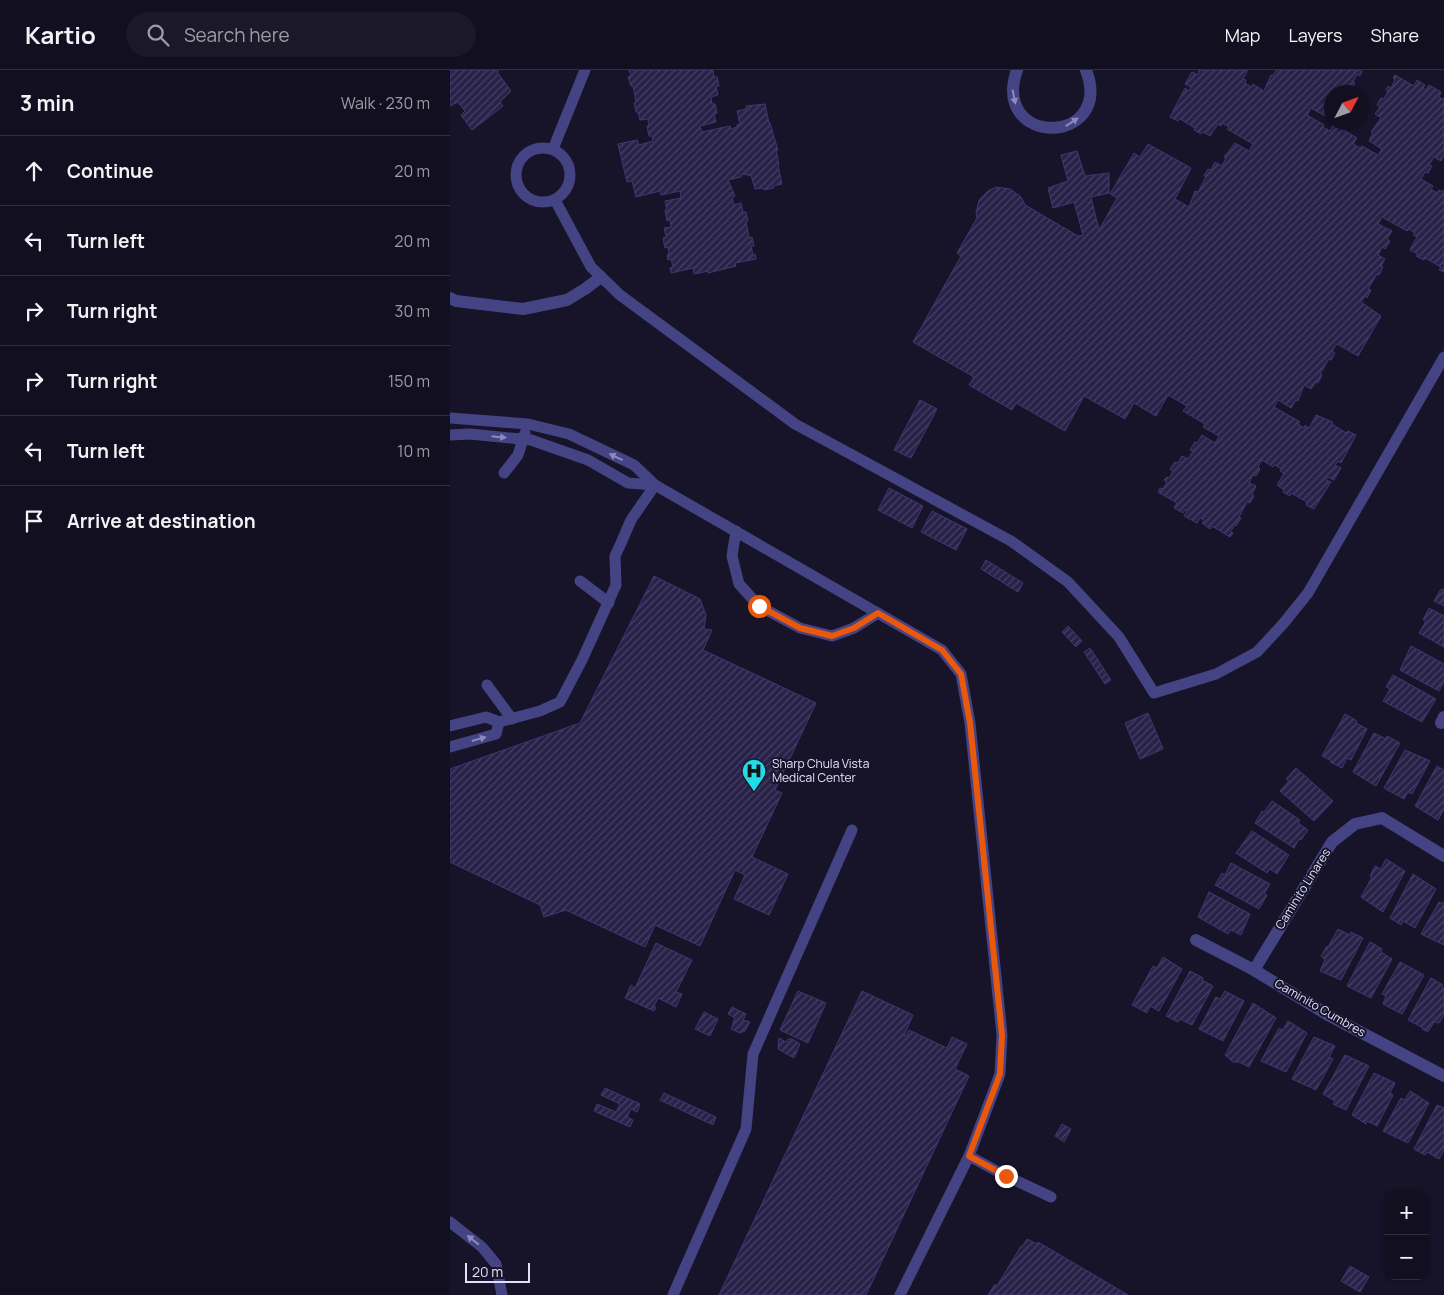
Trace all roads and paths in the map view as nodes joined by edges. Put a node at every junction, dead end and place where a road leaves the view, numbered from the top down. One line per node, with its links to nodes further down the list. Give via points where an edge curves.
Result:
1 (585, 70): 4 (lane)
2 (1017, 70): 3 (street, one-way to 3, via 1013,97 1018,110 1039,127 1052,129 1078,119 1086,109 1091,96 1091,82)
3 (1086, 70)
4 (553, 149): 5 (lane, via 567,161 570,170 568,188); 5 (lane, via 536,148 528,152 521,159 516,176 522,192 529,198 537,202)
5 (555, 200): 6 (lane, via 591,267)
6 (600, 277): 7 (street, via 567,300 523,309); 8 (lane, via 795,424 1011,541 1068,582 1119,637 1154,693 1224,670 1257,652 1283,624 1308,593)
7 (452, 302)
8 (1444, 357)
9 (450, 418): 10 (lane)
10 (528, 424): 12 (lane); 14 (lane, one-way to 10, via 634,465 569,434)
11 (450, 435): 12 (lane, one-way to 12)
12 (523, 439): 13 (lane, via 518,455); 14 (lane, via 588,460 628,483)
13 (504, 472)
14 (655, 485): 15 (lane); 17 (lane, via 631,520 615,556 616,585)
15 (736, 531): 18 (lane); 18 (lane, via 732,556 739,584 759,606 800,628 832,636 854,628)
16 (580, 581): 17 (lane)
17 (609, 603): 20 (lane, via 560,702)
18 (878, 613): 29 (lane, via 942,650 961,674 970,723 1002,1035 1000,1074)
19 (487, 685): 20 (lane)
20 (512, 718): 21 (lane)
21 (499, 722): 22 (lane, via 486,717); 23 (lane, one-way to 21, via 496,734)
22 (450, 726)
23 (450, 747)
24 (852, 830): 33 (lane, via 753,1054 746,1129)
25 (1444, 856): 27 (street, Caminito Linares, via 1382,818 1355,824 1332,842)
26 (1196, 940): 27 (street, Caminito Cumbres)
27 (1254, 970): 28 (street, Caminito Cumbres, via 1328,1015)
28 (1444, 1076)
29 (969, 1156): 30 (lane); 34 (lane)
30 (1050, 1197)
31 (450, 1222): 32 (lane, one-way to 31, via 496,1264 482,1247)
32 (502, 1295)
33 (674, 1295)
34 (900, 1295)

